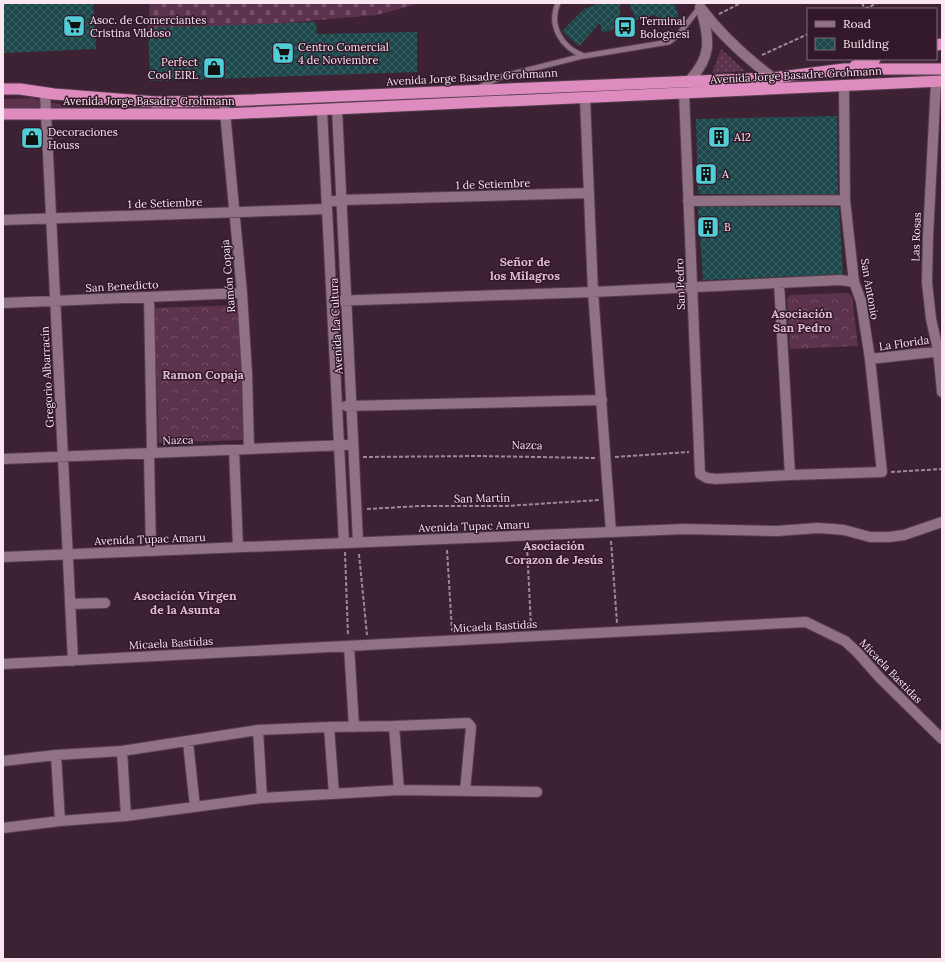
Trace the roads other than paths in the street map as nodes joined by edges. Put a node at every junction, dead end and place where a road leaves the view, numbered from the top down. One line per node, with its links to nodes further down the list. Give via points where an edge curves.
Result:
1 (558, 3): 3 (lane, via 555,21 559,36 572,51)
2 (700, 5): 3 (lane, via 678,36 669,42); 7 (street, via 728,40); 8 (street, via 708,33 707,50 701,66)
3 (584, 56): 12 (lane, via 503,76)
4 (872, 60): 5 (highway)
5 (844, 69): 6 (highway, Avenida Jorge Basadre Grohmann); 7 (highway, Avenida Jorge Basadre Grohmann)
6 (942, 69)
7 (772, 78): 8 (highway, Avenida Jorge Basadre Grohmann)
8 (690, 80): 12 (highway, Avenida Jorge Basadre Grohmann)
9 (939, 82): 10 (highway, Avenida Jorge Basadre Grohmann); 40 (street, Las Rosas, via 927,282 929,306)
10 (844, 85): 14 (highway, Avenida Jorge Basadre Grohmann); 24 (street, San Antonio)
11 (3, 89): 13 (highway, Avenida Jorge Basadre Grohmann)
12 (474, 90): 16 (highway, Avenida Jorge Basadre Grohmann)
13 (45, 93): 16 (highway, Avenida Jorge Basadre Grohmann, via 156,102); 20 (street, Gregorio Albarracín)
14 (684, 93): 15 (highway, Avenida Jorge Basadre Grohmann); 25 (street, San Pedro)
15 (585, 98): 17 (highway, Avenida Jorge Basadre Grohmann); 22 (street)
16 (224, 101): 21 (street, Ramón Copaja)
17 (337, 109): 18 (highway, Avenida Jorge Basadre Grohmann); 23 (street, Avenida La Cultura)
18 (322, 110): 21 (highway, Avenida Jorge Basadre Grohmann); 26 (street, Avenida La Cultura)
19 (3, 114): 20 (highway, Avenida Jorge Basadre Grohmann)
20 (46, 114): 21 (highway, Avenida Jorge Basadre Grohmann); 28 (street, Gregorio Albarracín)
21 (224, 114): 27 (street, Ramón Copaja)
22 (588, 193): 23 (street, 1 de Setiembre); 34 (street)
23 (342, 200): 26 (street, 1 de Setiembre); 38 (street, Avenida La Cultura)
24 (845, 200): 25 (street); 30 (street, San Antonio)
25 (688, 202): 32 (street, San Pedro)
26 (327, 206): 27 (street, 1 de Setiembre); 37 (street, Avenida La Cultura)
27 (234, 212): 28 (street, 1 de Setiembre); 33 (street, Ramón Copaja)
28 (51, 218): 29 (street, 1 de Setiembre); 36 (street, Gregorio Albarracín)
29 (3, 220)
30 (854, 282): 31 (street, via 840,280); 41 (street, San Antonio, via 860,301)
31 (779, 283): 32 (street); 53 (street)
32 (692, 288): 34 (street); 53 (street, San Pedro, via 700,474 716,479)
33 (242, 292): 35 (street, San Benedicto); 48 (street, Ramón Copaja)
34 (593, 292): 38 (street); 43 (street)
35 (149, 297): 36 (street, San Benedicto); 50 (street)
36 (55, 301): 39 (street, San Benedicto); 51 (street, Gregorio Albarracín)
37 (332, 301): 38 (street); 44 (street, Avenida La Cultura)
38 (347, 301): 45 (street, Avenida La Cultura)
39 (3, 304)
40 (940, 350): 41 (street, La Florida); 42 (street, Las Rosas)
41 (870, 360): 53 (street, San Antonio, via 882,472)
42 (942, 392)
43 (602, 400): 45 (street); 55 (street)
44 (337, 406): 45 (street); 46 (street, Avenida La Cultura)
45 (352, 406): 47 (street, Avenida La Cultura)
46 (339, 445): 47 (street, Nazca); 48 (street, Nazca); 57 (street, Avenida La Cultura)
47 (354, 445): 56 (street, Avenida La Cultura)
48 (249, 449): 49 (street, Nazca)
49 (234, 450): 50 (street, Nazca); 58 (street)
50 (151, 453): 51 (street, Nazca); 59 (street)
51 (63, 456): 52 (street, Nazca); 60 (street, Gregorio Albarracín)
52 (3, 459)
53 (790, 475)
54 (942, 522): 55 (street, Avenida Tupac Amaru, via 904,535 889,537 870,537 844,530 817,528 777,531 685,529)
55 (611, 532): 56 (street, Avenida Tupac Amaru)
56 (358, 542): 57 (street, Avenida Tupac Amaru)
57 (344, 543): 58 (street, Avenida Tupac Amaru)
58 (238, 547): 59 (street, Avenida Tupac Amaru)
59 (151, 551): 60 (street, Avenida Tupac Amaru)
60 (68, 554): 61 (street, Avenida Tupac Amaru); 63 (street, Gregorio Albarracín)
61 (3, 557)
62 (105, 603): 63 (street)
63 (70, 604): 65 (street, Gregorio Albarracín)
64 (349, 646): 65 (street, Micaela Bastidas); 69 (street); 71 (street, Micaela Bastidas, via 806,622 845,641)
65 (73, 661): 66 (street, Micaela Bastidas)
66 (3, 664)
67 (394, 726): 69 (street); 76 (street); 77 (street, via 468,723 471,727)
68 (329, 727): 69 (street); 70 (street); 79 (street)
69 (354, 727)
70 (258, 730): 72 (street); 80 (street)
71 (942, 740)
72 (188, 742): 73 (street); 81 (street)
73 (122, 751): 74 (street); 82 (street)
74 (56, 755): 75 (street); 83 (street)
75 (3, 760)
76 (399, 790): 77 (street); 79 (street)
77 (465, 791): 78 (street)
78 (537, 792)
79 (334, 794): 80 (street)
80 (262, 798): 81 (street)
81 (195, 807): 82 (street)
82 (126, 816): 83 (street)
83 (60, 821): 84 (street)
84 (3, 828)

